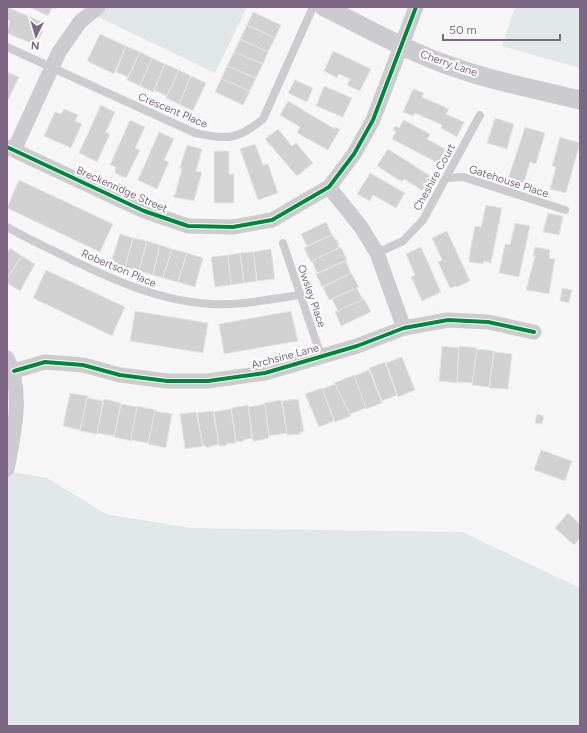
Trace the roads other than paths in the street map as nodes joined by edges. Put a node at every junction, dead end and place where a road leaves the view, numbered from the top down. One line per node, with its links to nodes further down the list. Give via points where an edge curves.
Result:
1 (98, 7): 7 (street, via 80,22)
2 (313, 7): 7 (lane, Crescent Place, via 263,119 248,131 232,137 215,138 195,133)
3 (324, 7): 5 (street, Cherry Lane)
4 (416, 7): 5 (street, Breckenridge Street)
5 (403, 46): 8 (street, Cherry Lane, via 442,63 510,84); 12 (street, Breckenridge Street, via 373,120 354,154)
6 (7, 47): 7 (lane, Crescent Place)
7 (52, 67): 10 (street)
8 (580, 100)
9 (480, 115): 11 (lane, Cheshire Court)
10 (10, 148): 12 (street, Breckenridge Street, via 144,212 188,226 233,227 272,220)
11 (446, 178): 13 (lane, Gatehouse Place, via 464,177); 16 (lane, Cheshire Court, via 423,220 403,241)
12 (329, 187): 16 (street, via 361,227)
13 (565, 210)
14 (7, 227): 17 (lane, Robertson Place, via 146,293 181,302 219,304)
15 (283, 243): 17 (lane, Owsley Place)
16 (377, 253): 18 (street)
17 (300, 295): 20 (lane, Owsley Place)
18 (404, 328): 19 (street, Archsine Lane, via 448,320 488,322); 20 (street, Archsine Lane, via 357,346)
19 (534, 332)
20 (321, 356): 22 (street, Archsine Lane, via 265,373 208,381 167,382 120,375 83,365 44,362)
21 (7, 358): 22 (street)
22 (14, 371): 23 (street, via 16,422)
23 (7, 469)

